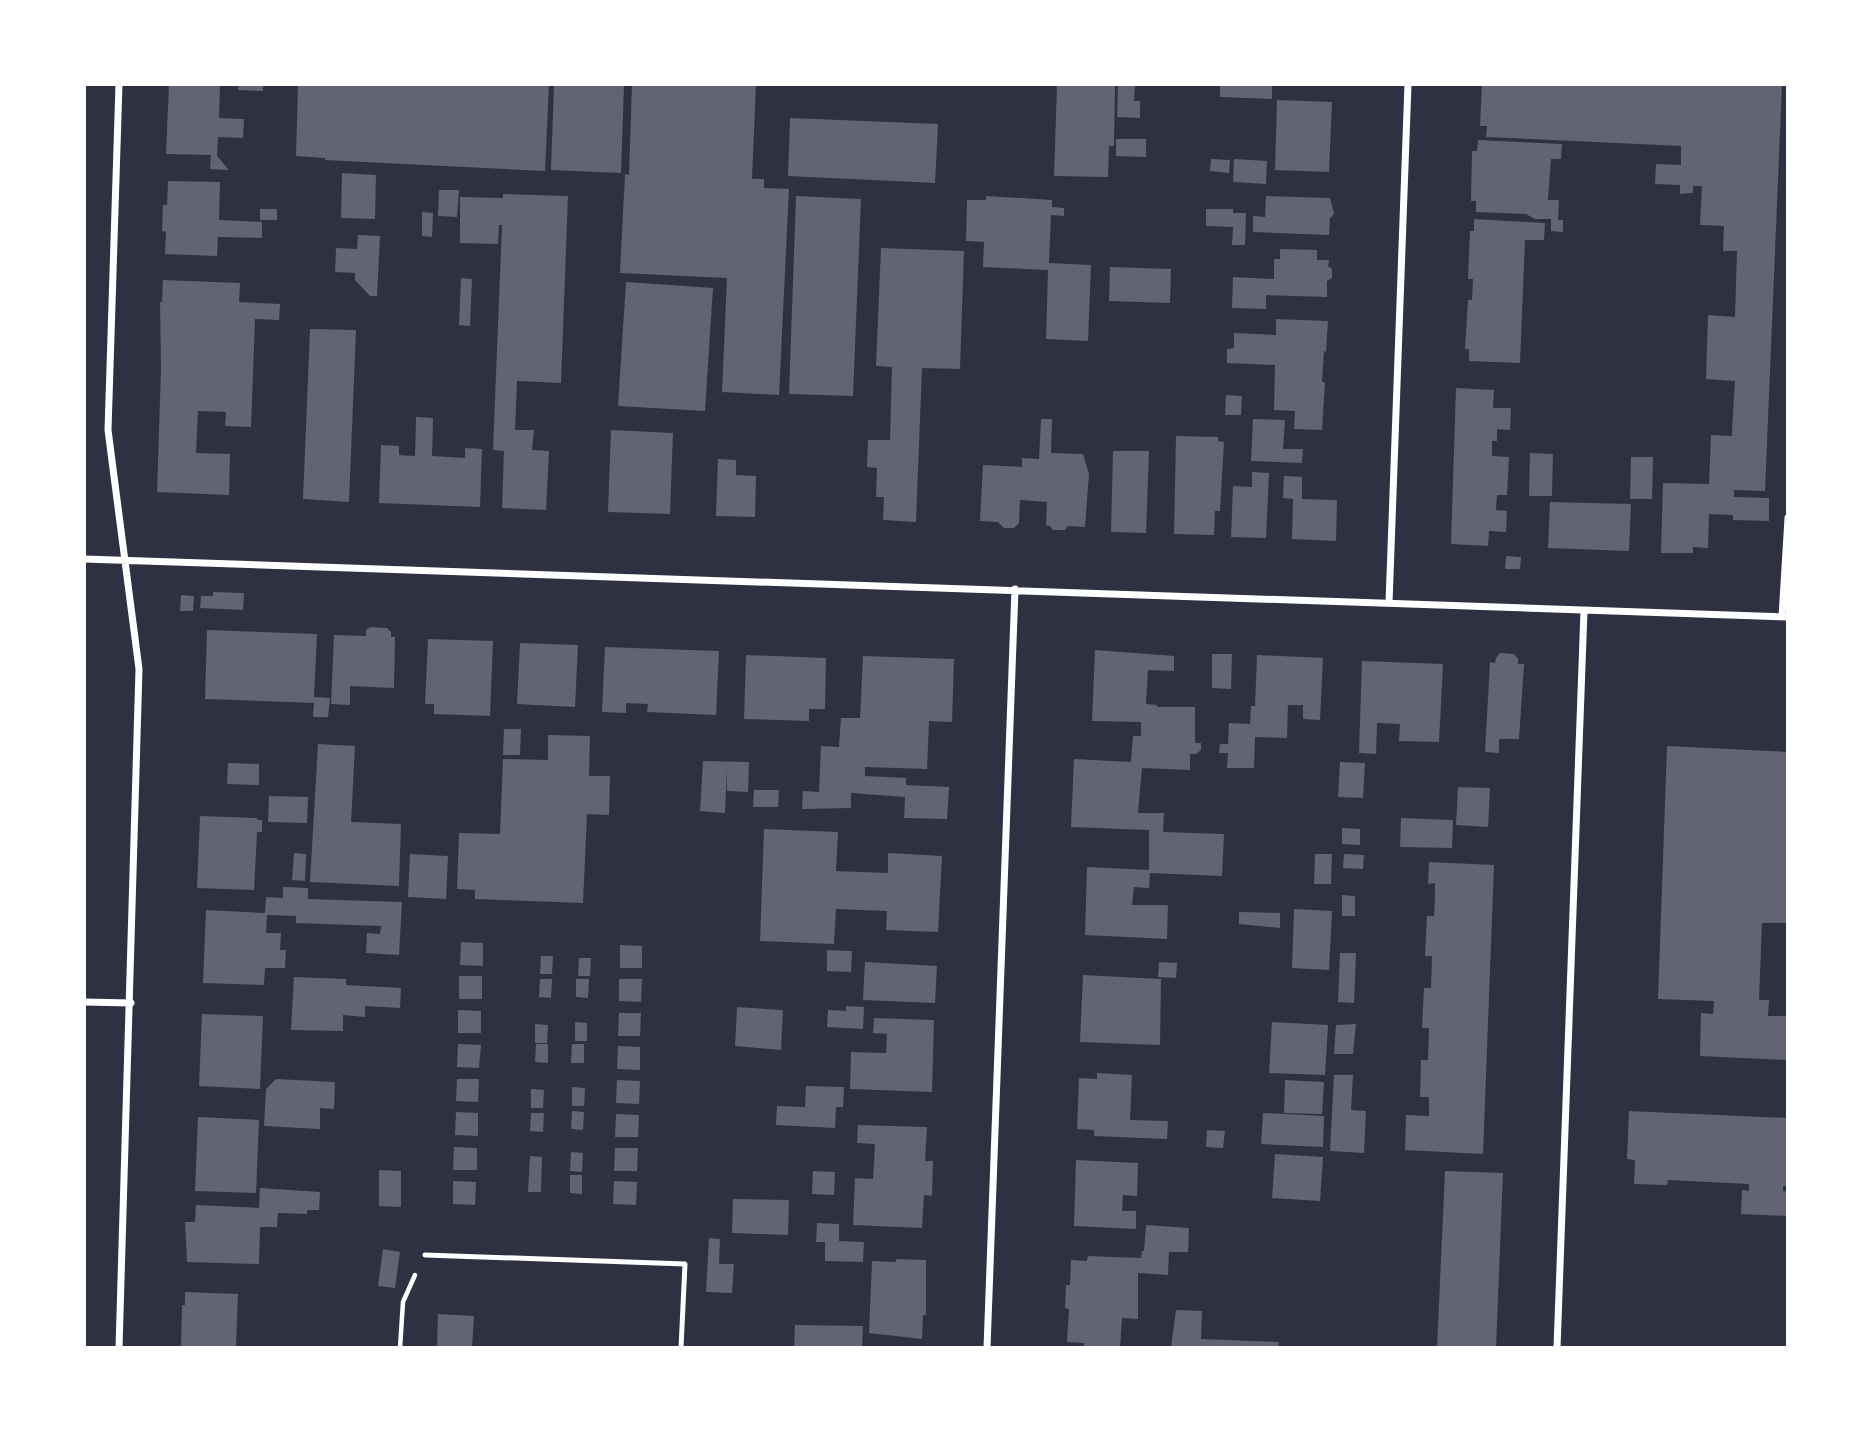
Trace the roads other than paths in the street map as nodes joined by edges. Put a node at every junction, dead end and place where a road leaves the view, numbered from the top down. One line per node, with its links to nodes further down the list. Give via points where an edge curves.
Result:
1 (119, 84): 5 (street, via 108,430)
2 (1408, 84): 7 (street)
3 (1788, 518): 9 (street)
4 (84, 559): 5 (street)
5 (126, 561): 6 (street); 11 (street, via 139,670)
6 (1015, 589): 7 (street); 15 (street)
7 (1389, 603): 8 (street)
8 (1584, 611): 9 (street); 16 (street)
9 (1785, 617)
10 (84, 1002): 11 (street)
11 (131, 1003): 13 (street)
12 (425, 1255): 14 (lane, via 685,1264)
13 (119, 1348)
14 (681, 1348)
15 (987, 1348)
16 (1557, 1348)

